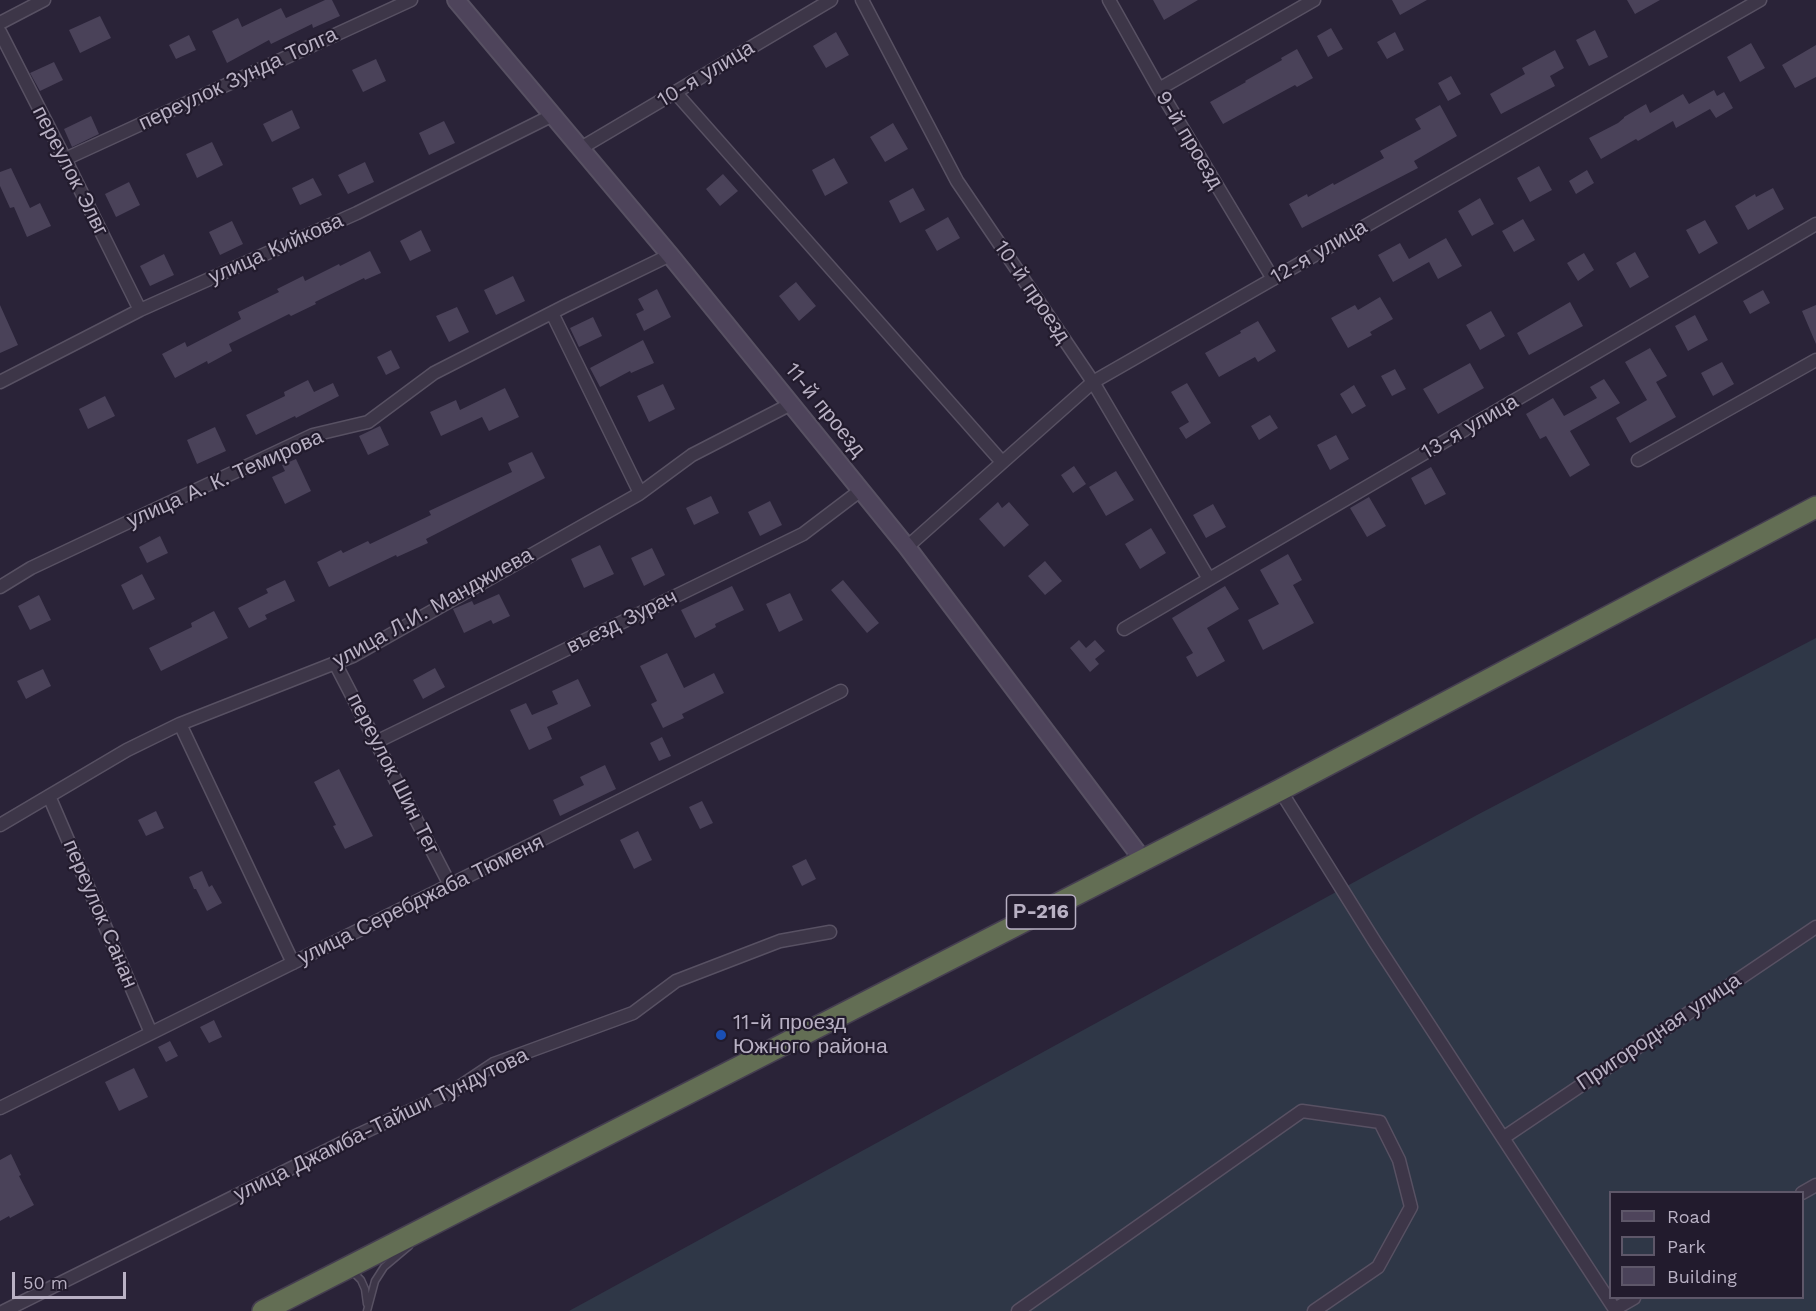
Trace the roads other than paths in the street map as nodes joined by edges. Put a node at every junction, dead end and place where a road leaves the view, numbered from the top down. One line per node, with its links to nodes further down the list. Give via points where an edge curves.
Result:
1 (44, 0): 9 (street)
2 (411, 0): 15 (street, переулок Зунда Толга)
3 (456, 0): 13 (street, 11-й проезд)
4 (831, 0): 12 (street, 10-я улица)
5 (862, 0): 23 (street, 10-й проезд, via 957,181)
6 (1109, 0): 11 (street, 9-й проезд)
7 (1314, 0): 11 (street)
8 (1760, 0): 18 (street, 12-я улица)
9 (0, 23)
10 (0, 32): 15 (street, переулок Элвг)
11 (1159, 89): 18 (street, 9-й проезд)
12 (675, 93): 14 (street, 10-я улица); 26 (street)
13 (553, 115): 14 (street, 11-й проезд); 19 (street, улица Кийкова, via 357,213)
14 (581, 148): 17 (street, 11-й проезд)
15 (65, 159): 19 (street, переулок Элвг)
16 (1816, 224): 31 (street, 13-я улица)
17 (670, 255): 20 (street, улица А. К. Темирова); 24 (street, 11-й проезд)
18 (1273, 279): 23 (street, 12-я улица)
19 (140, 310): 22 (street, улица Кийкова)
20 (552, 313): 28 (street); 32 (street, улица А. К. Темирова, via 434,373 368,422 313,435 31,568)
21 (1816, 360): 25 (street)
22 (0, 382)
23 (1093, 382): 26 (street, 12-я улица); 31 (street, 10-й проезд)
24 (791, 404): 27 (street, 11-й проезд); 28 (street, улица Л.И. Манджиева, via 692,455)
25 (1638, 460)
26 (1002, 462): 30 (street, 12-я улица)
27 (861, 490): 30 (street, 11-й проезд); 37 (street, въезд Зурач, via 803,534)
28 (640, 493): 34 (street, улица Л.И. Манджиева)
29 (1816, 507): 38 (highway, Р-216)
30 (907, 547): 41 (street, 11-й проезд)
31 (1209, 579): 33 (street, 13-я улица)
32 (0, 587)
33 (1124, 628)
34 (335, 663): 36 (street, улица Л.И. Манджиева); 37 (street, переулок Шин Тег)
35 (841, 691): 42 (street, улица Серебджаба Тюменя)
36 (180, 724): 39 (street, улица Л.И. Манджиева); 45 (street)
37 (376, 742): 42 (street, переулок Шин Тег)
38 (1280, 790): 41 (highway, Р-216); 48 (street)
39 (49, 796): 40 (street, улица Л.И. Манджиева); 46 (street, переулок Санан)
40 (0, 825)
41 (1143, 860): 49 (highway, Р-216)
42 (450, 885): 45 (street, улица Серебджаба Тюменя)
43 (1816, 927): 48 (street, Пригородная улица)
44 (830, 932): 54 (street, улица Джамба-Тайши Тундутова, via 780,941 676,981 633,1012 494,1064 455,1090)
45 (293, 963): 46 (street, улица Серебджаба Тюменя)
46 (151, 1033): 47 (street, улица Серебджаба Тюменя)
47 (0, 1108)
48 (1503, 1137): 53 (street)
49 (446, 1215): 50 (highway, Р-216); 52 (lane, via 384,1267 375,1281)
50 (343, 1270): 52 (lane, via 354,1272 361,1280); 55 (highway, Р-216)
51 (1632, 1299): 53 (street)
52 (367, 1309)
53 (1616, 1310)
54 (3, 1311)
55 (263, 1311)
56 (1018, 1311): 57 (street, via 1302,1111 1380,1122 1399,1160 1411,1207 1378,1267)
57 (1314, 1311)

